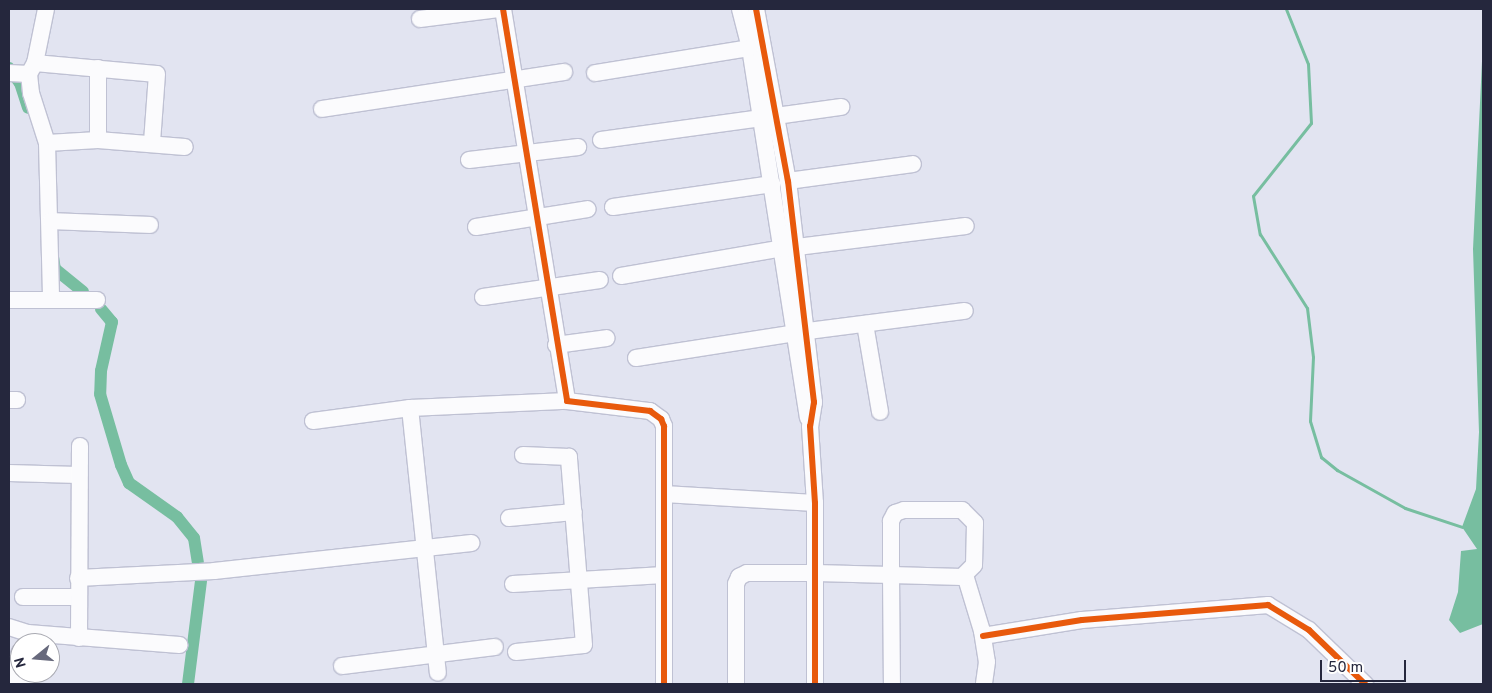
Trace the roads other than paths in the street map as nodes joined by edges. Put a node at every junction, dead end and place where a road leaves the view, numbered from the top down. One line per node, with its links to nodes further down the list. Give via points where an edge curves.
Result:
1 (46, 9): 7 (street)
2 (498, 9): 5 (street)
3 (503, 9): 12 (street)
4 (748, 11): 6 (street); 15 (street)
5 (420, 19)
6 (750, 48): 11 (street); 15 (street)
7 (32, 68): 8 (street); 9 (street); 19 (street, via 31,93)
8 (98, 68): 16 (street); 18 (street, via 156,74)
9 (9, 72)
10 (564, 72): 12 (street)
11 (595, 73)
12 (514, 80): 14 (street); 22 (street)
13 (841, 108): 15 (street)
14 (322, 109)
15 (768, 117): 17 (street); 25 (street)
16 (98, 140): 18 (street); 19 (street)
17 (601, 140)
18 (152, 142): 21 (street)
19 (47, 143): 29 (street)
20 (578, 146): 22 (street)
21 (185, 147)
22 (525, 152): 23 (street); 28 (street)
23 (469, 160)
24 (913, 164): 25 (street)
25 (780, 183): 26 (street); 33 (street)
26 (613, 207)
27 (588, 209): 28 (street)
28 (536, 218): 32 (street); 36 (street)
29 (51, 221): 30 (street); 39 (street)
30 (150, 225)
31 (966, 226): 33 (street)
32 (476, 227)
33 (790, 247): 34 (street); 43 (street)
34 (621, 276)
35 (600, 280): 36 (street)
36 (548, 288): 37 (street); 45 (street)
37 (483, 297)
38 (9, 300): 39 (street)
39 (51, 300): 40 (street)
40 (97, 300)
41 (965, 310): 42 (street)
42 (865, 324): 43 (street); 49 (street)
43 (801, 332): 46 (street); 56 (street, via 803,400 810,426)
44 (607, 338): 45 (street)
45 (556, 345): 47 (street)
46 (636, 358)
47 (567, 401): 48 (street); 55 (street, via 650,412 661,419 664,426)
48 (410, 408): 50 (street); 60 (street)
49 (880, 412)
50 (313, 421)
51 (80, 446): 54 (street)
52 (523, 455): 57 (street, via 569,457)
53 (9, 473): 54 (street)
54 (78, 475): 65 (street)
55 (664, 494): 56 (street); 64 (street)
56 (814, 503): 61 (street)
57 (574, 512): 58 (street); 66 (street)
58 (509, 518)
59 (471, 543): 60 (street)
60 (424, 548): 65 (street, via 214,571); 76 (street)
61 (816, 573): 62 (street); 82 (street, via 748,574 739,578 736,584); 83 (street)
62 (891, 575): 63 (street); 63 (street, via 891,521 895,513 962,510 975,523 974,565); 84 (street)
63 (965, 575): 70 (street)
64 (664, 576): 66 (street); 81 (street)
65 (78, 578): 69 (street)
66 (579, 580): 67 (street); 75 (street, via 584,645)
67 (514, 584)
68 (23, 597): 69 (street)
69 (77, 597): 72 (street)
70 (983, 636): 85 (street, via 987,662); 86 (street, via 1082,620 1268,605 1309,630)
71 (60, 638): 72 (street)
72 (80, 638): 73 (street)
73 (180, 645)
74 (494, 647): 76 (street)
75 (516, 652)
76 (436, 656): 77 (street); 78 (street)
77 (342, 666)
78 (438, 673)
79 (9, 680): 80 (street)
80 (26, 684)
81 (664, 684)
82 (736, 684)
83 (815, 684)
84 (892, 684)
85 (984, 684)
86 (1364, 684)

